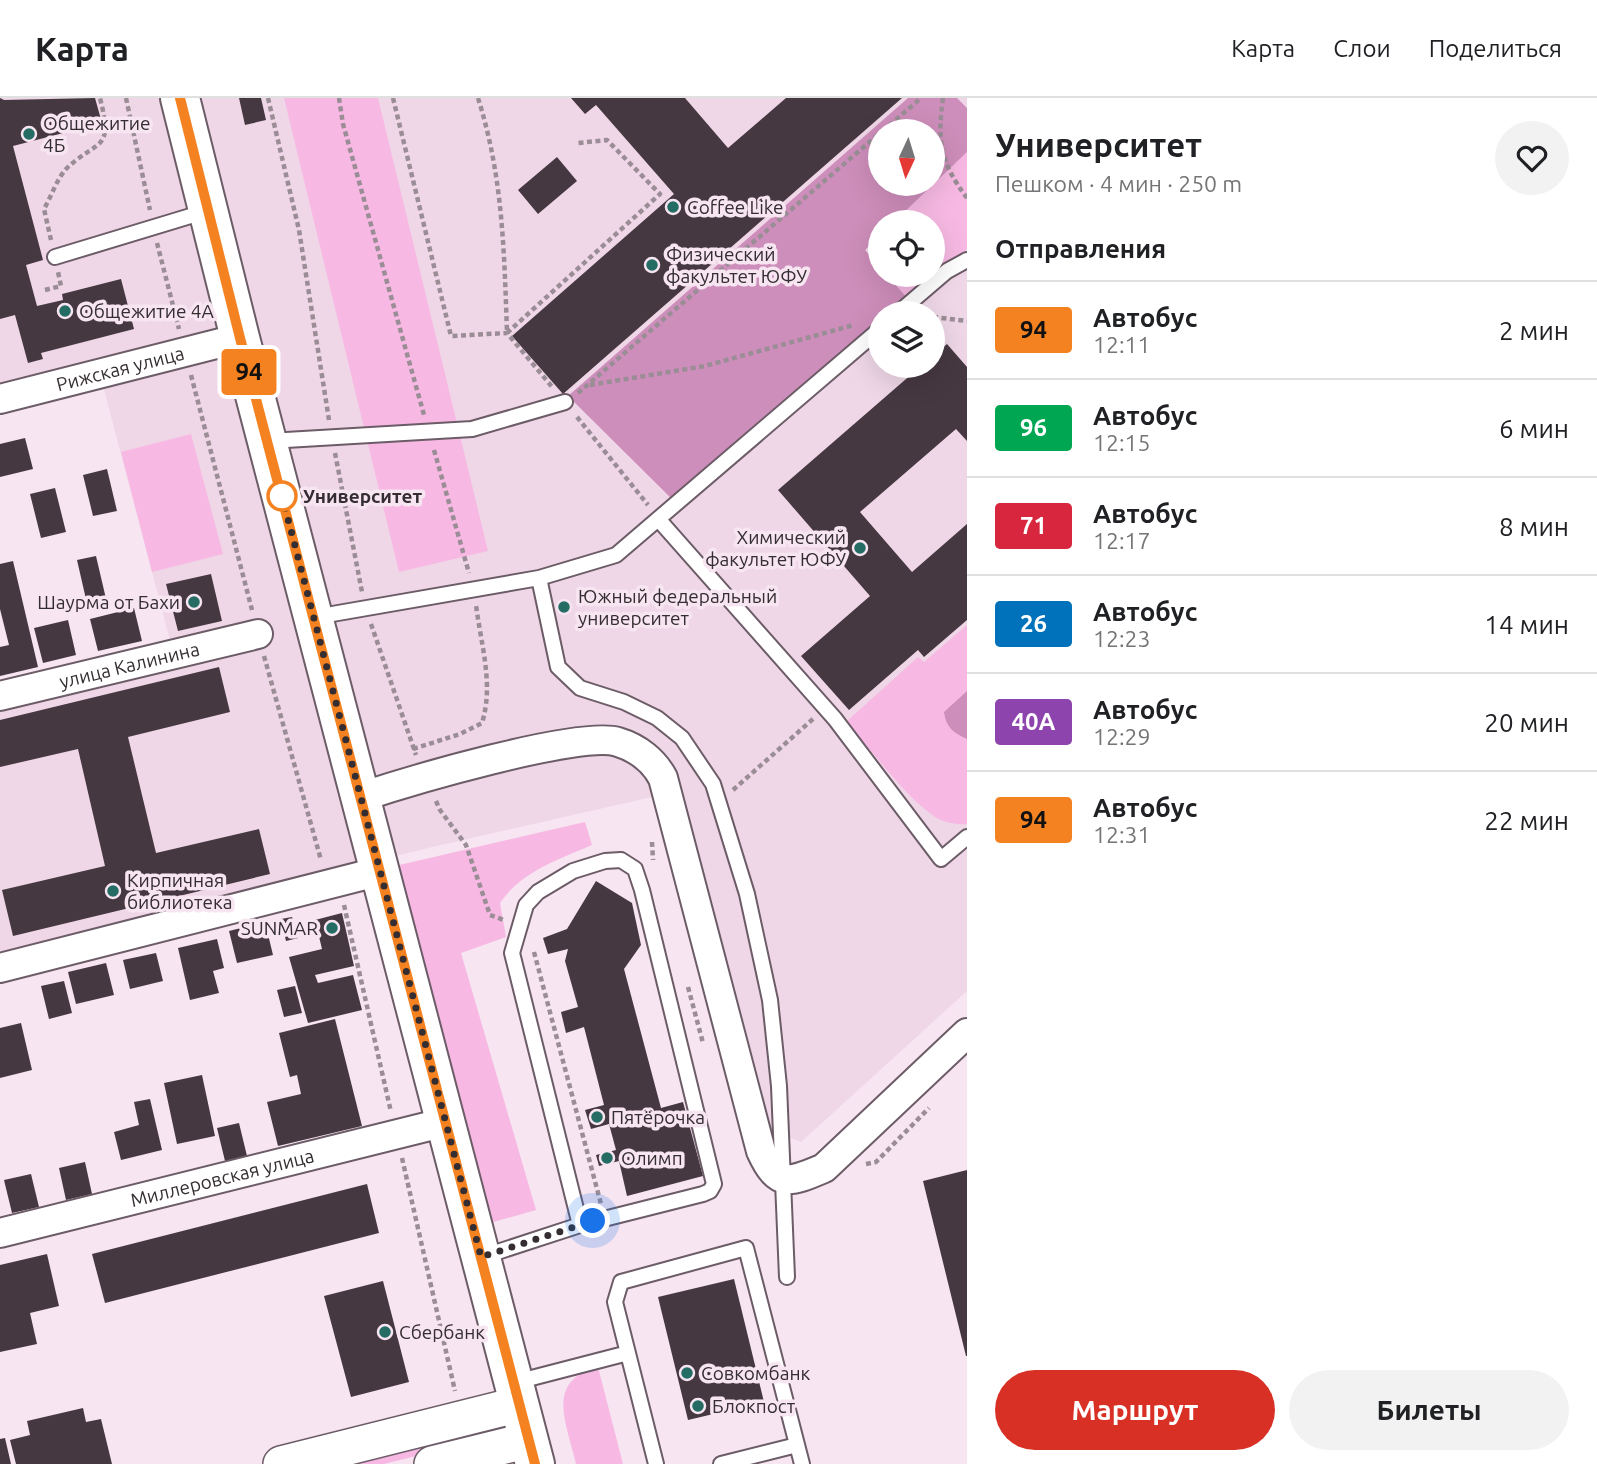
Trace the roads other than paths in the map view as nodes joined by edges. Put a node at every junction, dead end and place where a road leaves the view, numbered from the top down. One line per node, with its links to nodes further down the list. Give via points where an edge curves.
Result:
1 (180, 98): 2 (main road)
2 (208, 210): 3 (lane); 6 (main road)
3 (55, 257)
4 (967, 260): 5 (lane)
5 (912, 301)
6 (240, 338): 8 (street, Рижская улица); 10 (main road)
7 (868, 339): 11 (lane)
8 (0, 399)
9 (565, 402): 10 (lane, via 472,429)
10 (267, 441): 13 (main road)
11 (659, 520): 12 (lane, via 616,555); 17 (lane, via 826,708 941,859)
12 (539, 578): 13 (lane); 22 (lane, via 558,667 580,688 657,718 682,738 713,784 747,894 770,1000)
13 (314, 618): 16 (main road)
14 (258, 634): 15 (street, улица Калинина)
15 (0, 696)
16 (361, 797): 18 (main road); 22 (street, via 427,775 589,741 617,741 655,763 663,778 761,1151 770,1172)
17 (967, 837)
18 (381, 871): 19 (street); 21 (main road)
19 (0, 968)
20 (967, 1033): 22 (street, via 824,1168 801,1178)
21 (446, 1122): 24 (street, Миллеровская улица); 25 (main road)
22 (783, 1179): 26 (lane)
23 (580, 1225): 23 (lane, via 703,1194 710,1191 714,1178 635,869 621,860 573,871 538,892 515,926 512,953); 25 (lane)
24 (0, 1233)
25 (481, 1257): 28 (main road)
26 (787, 1277)
27 (628, 1353): 28 (lane); 29 (lane, via 614,1302 621,1282 746,1248); 32 (lane)
28 (525, 1423): 30 (street, via 461,1419); 31 (street)
29 (797, 1445): 33 (lane); 34 (lane)
30 (281, 1464)
31 (432, 1464)
32 (656, 1464)
33 (721, 1464)
34 (802, 1464)

